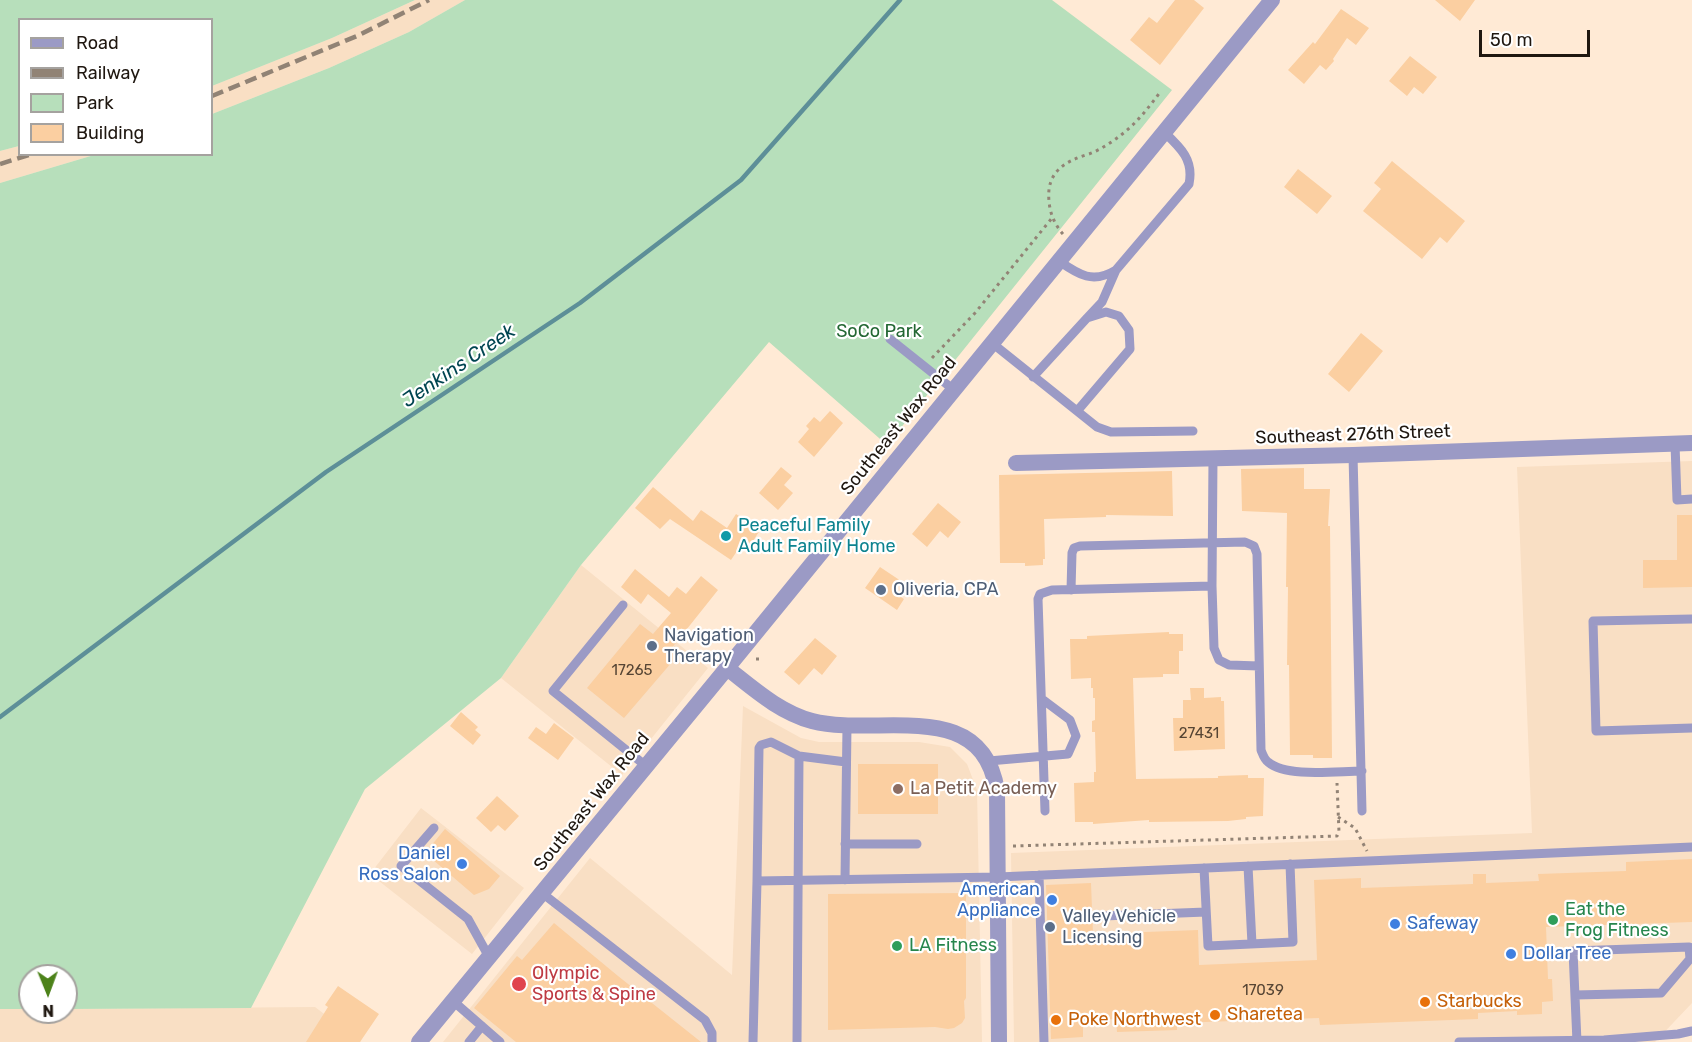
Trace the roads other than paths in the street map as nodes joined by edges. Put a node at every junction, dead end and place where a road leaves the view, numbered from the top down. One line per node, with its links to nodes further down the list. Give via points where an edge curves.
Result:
1 (1272, 0): 2 (street, Southeast Wax Road)
2 (1164, 132): 3 (street, Southeast Wax Road); 4 (lane, via 1185,151 1189,184)
3 (1059, 261): 4 (lane, via 1078,275 1105,277); 7 (street, Southeast Wax Road)
4 (1116, 270): 5 (lane, via 1102,302)
5 (1087, 318): 8 (lane); 10 (lane, via 1106,312 1119,316 1129,330 1131,349)
6 (890, 339): 9 (lane)
7 (992, 343): 8 (lane); 9 (street, Southeast Wax Road)
8 (1033, 377): 10 (lane)
9 (954, 390): 24 (street, Southeast Wax Road)
10 (1078, 410): 11 (lane, via 1097,427 1111,432)
11 (1193, 431)
12 (1692, 443): 13 (street, Southeast 276th Street)
13 (1675, 444): 14 (street, Southeast 276th Street); 17 (lane, via 1677,500)
14 (1353, 455): 15 (street, Southeast 276th Street); 33 (lane)
15 (1213, 459): 16 (street, Southeast 276th Street); 18 (lane)
16 (1016, 463)
17 (1692, 499)
18 (1212, 542): 19 (lane); 20 (lane, via 1074,548); 23 (lane, via 1245,542 1254,546)
19 (1212, 586): 20 (lane); 23 (lane, via 1214,648 1219,660 1229,665)
20 (1071, 590): 25 (lane, via 1044,591 1038,599)
21 (623, 605): 32 (lane, via 553,691)
22 (1692, 619): 27 (lane, via 1593,621 1596,731)
23 (1259, 666): 33 (lane, via 1261,750 1265,760 1287,771)
24 (727, 668): 26 (street, via 791,715); 32 (street, Southeast Wax Road)
25 (1042, 699): 30 (lane); 30 (lane, via 1070,720 1076,736 1068,754)
26 (847, 726): 29 (street, via 938,728 956,733); 31 (lane)
27 (1692, 728)
28 (799, 756): 31 (lane); 45 (lane); 47 (lane, via 771,742 759,748)
29 (986, 757): 30 (lane); 44 (street, via 997,791)
30 (1043, 758): 34 (lane)
31 (846, 762): 37 (lane)
32 (646, 766): 48 (street, Southeast Wax Road)
33 (1362, 771): 35 (lane)
34 (1045, 811)
35 (1362, 811)
36 (434, 828): 52 (lane, via 401,866 468,919)
37 (845, 844): 38 (lane); 46 (lane)
38 (917, 844)
39 (1692, 848): 40 (lane)
40 (1290, 864): 41 (lane); 51 (lane, via 1293,942)
41 (1248, 866): 42 (lane); 51 (lane)
42 (1204, 868): 43 (lane); 49 (lane)
43 (1040, 875): 44 (lane); 66 (lane)
44 (998, 877): 46 (lane); 65 (street)
45 (798, 880): 46 (lane); 47 (lane); 64 (lane)
46 (845, 880)
47 (757, 881): 63 (lane)
48 (542, 893): 52 (street, Southeast Wax Road); 62 (lane, via 705,1020)
49 (1206, 912): 50 (lane); 51 (lane, via 1208,946)
50 (1102, 916)
51 (1252, 944)
52 (489, 957): 54 (street, Southeast Wax Road)
53 (1575, 995): 53 (lane, via 1573,951 1689,947 1690,959 1661,993); 58 (lane)
54 (453, 1001): 55 (lane); 59 (street, Southeast Wax Road)
55 (482, 1026): 60 (lane); 61 (lane)
56 (1692, 1031): 57 (lane)
57 (1604, 1040): 58 (lane); 68 (lane)
58 (1577, 1041): 67 (lane)
59 (419, 1042)
60 (469, 1042)
61 (500, 1042)
62 (712, 1042)
63 (753, 1042)
64 (797, 1042)
65 (999, 1042)
66 (1044, 1042)
67 (1459, 1042)
68 (1616, 1042)

